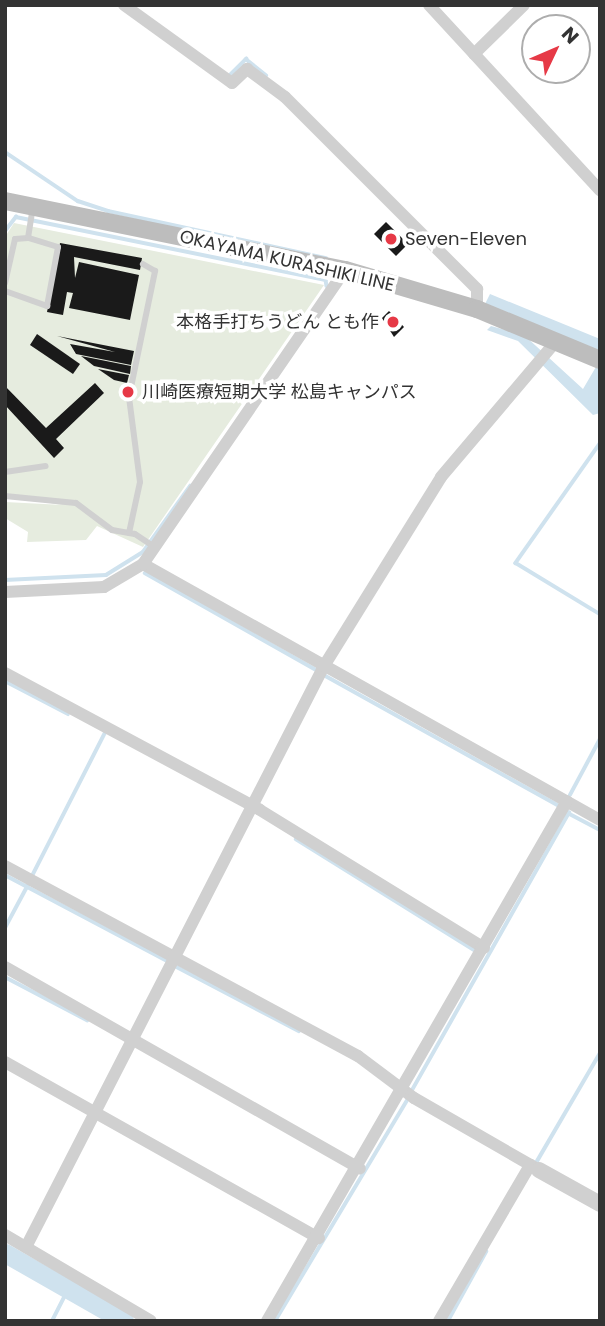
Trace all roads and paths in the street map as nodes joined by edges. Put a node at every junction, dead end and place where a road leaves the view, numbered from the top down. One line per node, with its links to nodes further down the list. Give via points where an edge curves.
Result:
1 (124, 5): 13 (street, via 232,83 247,69 255,71)
2 (429, 5): 4 (street)
3 (524, 5): 4 (street)
4 (476, 52): 5 (street)
5 (600, 190)
6 (5, 201): 7 (main road, OKAYAMA KURASHIKI LINE)
7 (32, 216): 8 (lane); 10 (main road, OKAYAMA KURASHIKI LINE)
8 (27, 238): 11 (lane, via 15,239); 12 (lane, via 58,247 47,306)
9 (143, 264): 19 (lane, via 155,271 129,397 140,482)
10 (345, 270): 13 (main road, OKAYAMA KURASHIKI LINE); 20 (street)
11 (5, 284)
12 (5, 292)
13 (479, 303): 14 (main road, OKAYAMA KURASHIKI LINE)
14 (557, 340): 15 (main road, OKAYAMA KURASHIKI LINE); 23 (street, via 441,477)
15 (600, 360)
16 (46, 466): 17 (lane)
17 (5, 472)
18 (5, 496): 19 (lane, via 76,503 112,530)
19 (129, 533): 20 (lane)
20 (152, 545): 21 (street)
21 (143, 564): 22 (street, via 104,587); 23 (street)
22 (5, 592)
23 (322, 670): 25 (street); 26 (street)
24 (5, 673): 26 (street)
25 (564, 806): 27 (street); 29 (street)
26 (252, 810): 29 (street); 30 (street)
27 (600, 820)
28 (5, 866): 30 (street)
29 (482, 952): 34 (street)
30 (174, 962): 32 (street); 34 (street, via 358,1056)
31 (5, 967): 32 (street)
32 (136, 1037): 35 (street); 37 (street)
33 (5, 1062): 35 (street)
34 (408, 1094): 36 (street); 37 (street)
35 (97, 1117): 40 (street); 41 (street)
36 (534, 1167): 38 (street); 44 (street)
37 (360, 1169): 40 (street)
38 (600, 1204)
39 (5, 1235): 41 (street)
40 (318, 1241): 43 (street)
41 (26, 1247): 42 (street)
42 (151, 1321)
43 (267, 1321)
44 (439, 1321)

